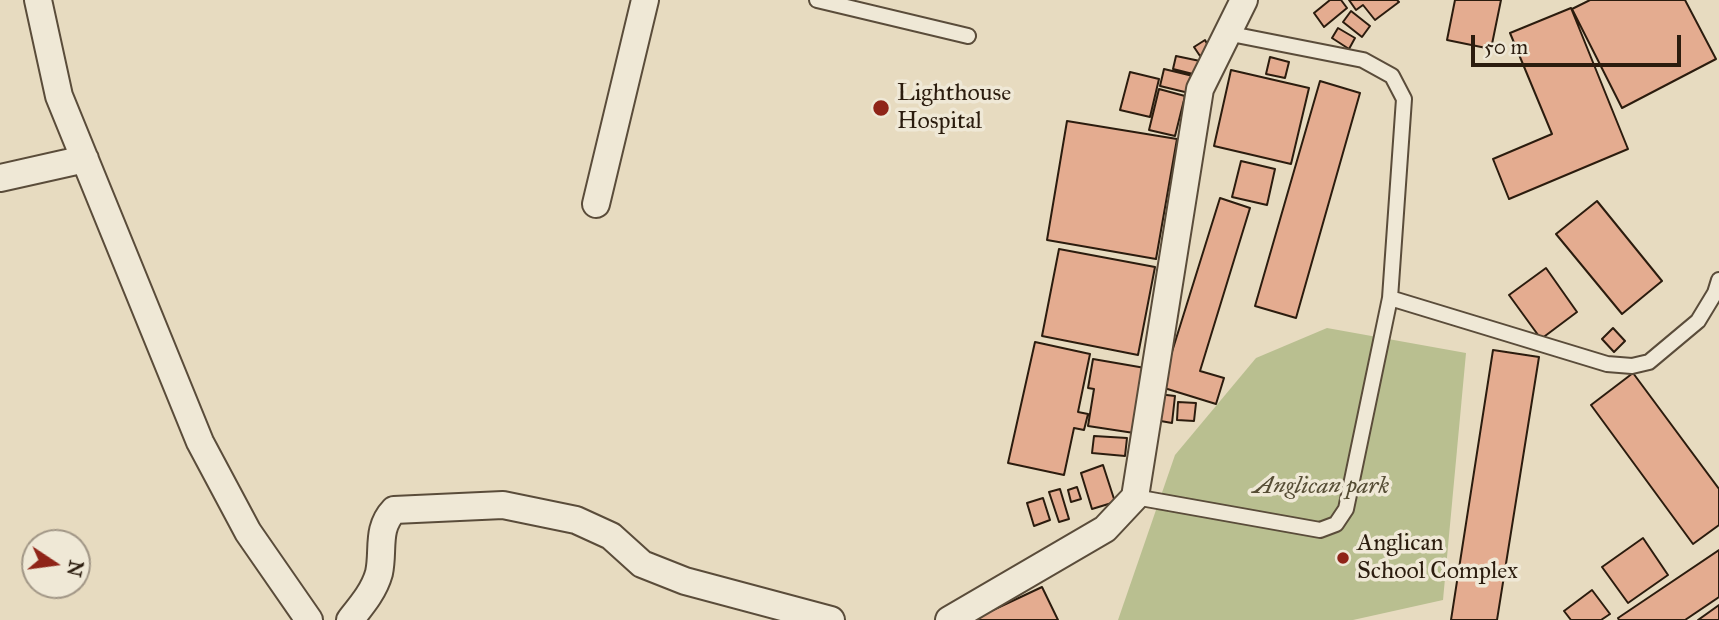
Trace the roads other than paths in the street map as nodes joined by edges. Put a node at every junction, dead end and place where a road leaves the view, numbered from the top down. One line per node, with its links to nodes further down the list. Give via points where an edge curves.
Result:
1 (38, 0): 7 (street, via 59,96)
2 (645, 0): 9 (street)
3 (817, 0): 6 (lane)
4 (1244, 0): 5 (street)
5 (1226, 33): 11 (lane, via 1363,60 1392,76 1404,99); 12 (street, via 1200,89)
6 (968, 36)
7 (85, 159): 8 (street); 13 (street, via 200,442 248,532)
8 (0, 178)
9 (596, 204)
10 (1719, 280): 11 (lane, via 1698,321 1649,362 1632,366 1607,364)
11 (1390, 298): 12 (lane, via 1346,509 1336,524 1320,530)
12 (1136, 497): 16 (street, via 1105,529)
13 (309, 620)
14 (350, 620): 15 (street, via 370,596 379,572 382,529 394,510 503,505 576,520 611,536 642,564 685,581)
15 (831, 620)
16 (949, 620)

